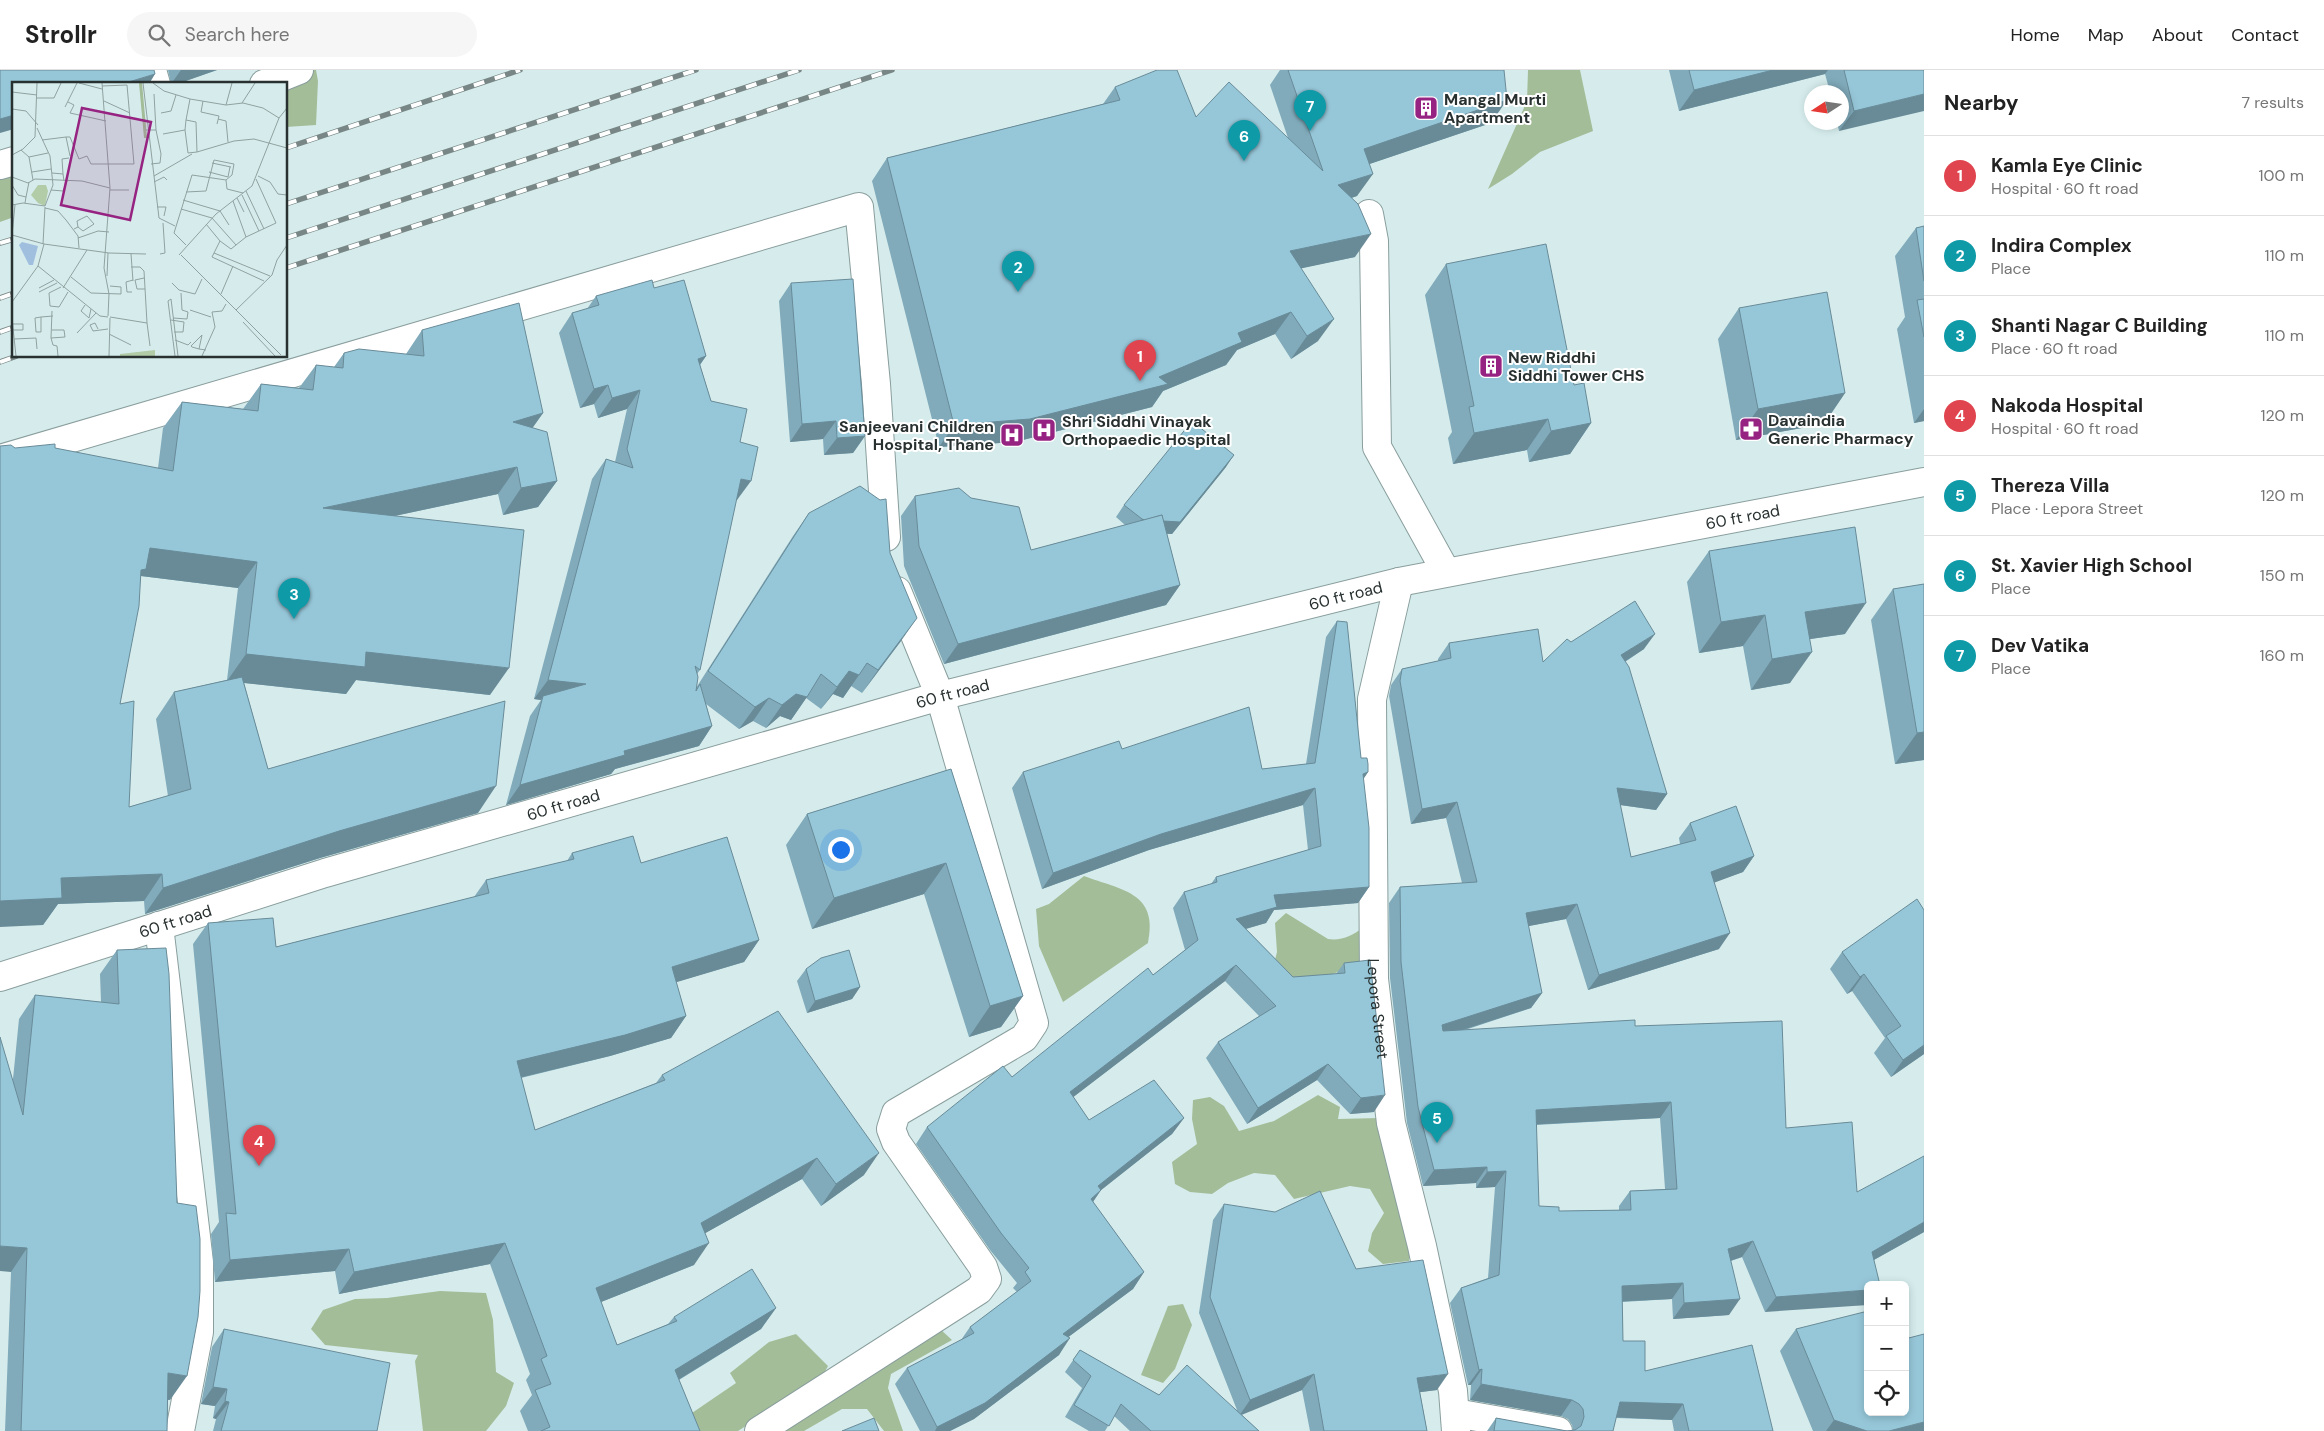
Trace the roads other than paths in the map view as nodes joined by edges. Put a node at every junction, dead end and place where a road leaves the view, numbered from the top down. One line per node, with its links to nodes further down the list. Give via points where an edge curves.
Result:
1 (298, 70): 2 (street)
2 (269, 82)
3 (1369, 214): 6 (street, via 1374,241 1377,447)
4 (0, 459): 8 (street, via 858,207 876,384 888,565)
5 (1924, 482): 6 (street, 60 ft road)
6 (1446, 572): 7 (street, 60 ft road)
7 (1399, 582): 8 (street, 60 ft road); 11 (street, Lepora Street, via 1372,699 1374,979 1391,1123 1422,1246 1453,1390)
8 (940, 696): 9 (street, 60 ft road, via 324,873); 13 (street, via 1034,1023 1024,1038 896,1113 891,1129 896,1142 983,1267 987,1279 979,1290)
9 (159, 926): 10 (street, 60 ft road); 12 (street, via 199,1262 199,1332)
10 (0, 977)
11 (1456, 1422): 14 (street)
12 (180, 1431)
13 (759, 1431)
14 (1558, 1431)

